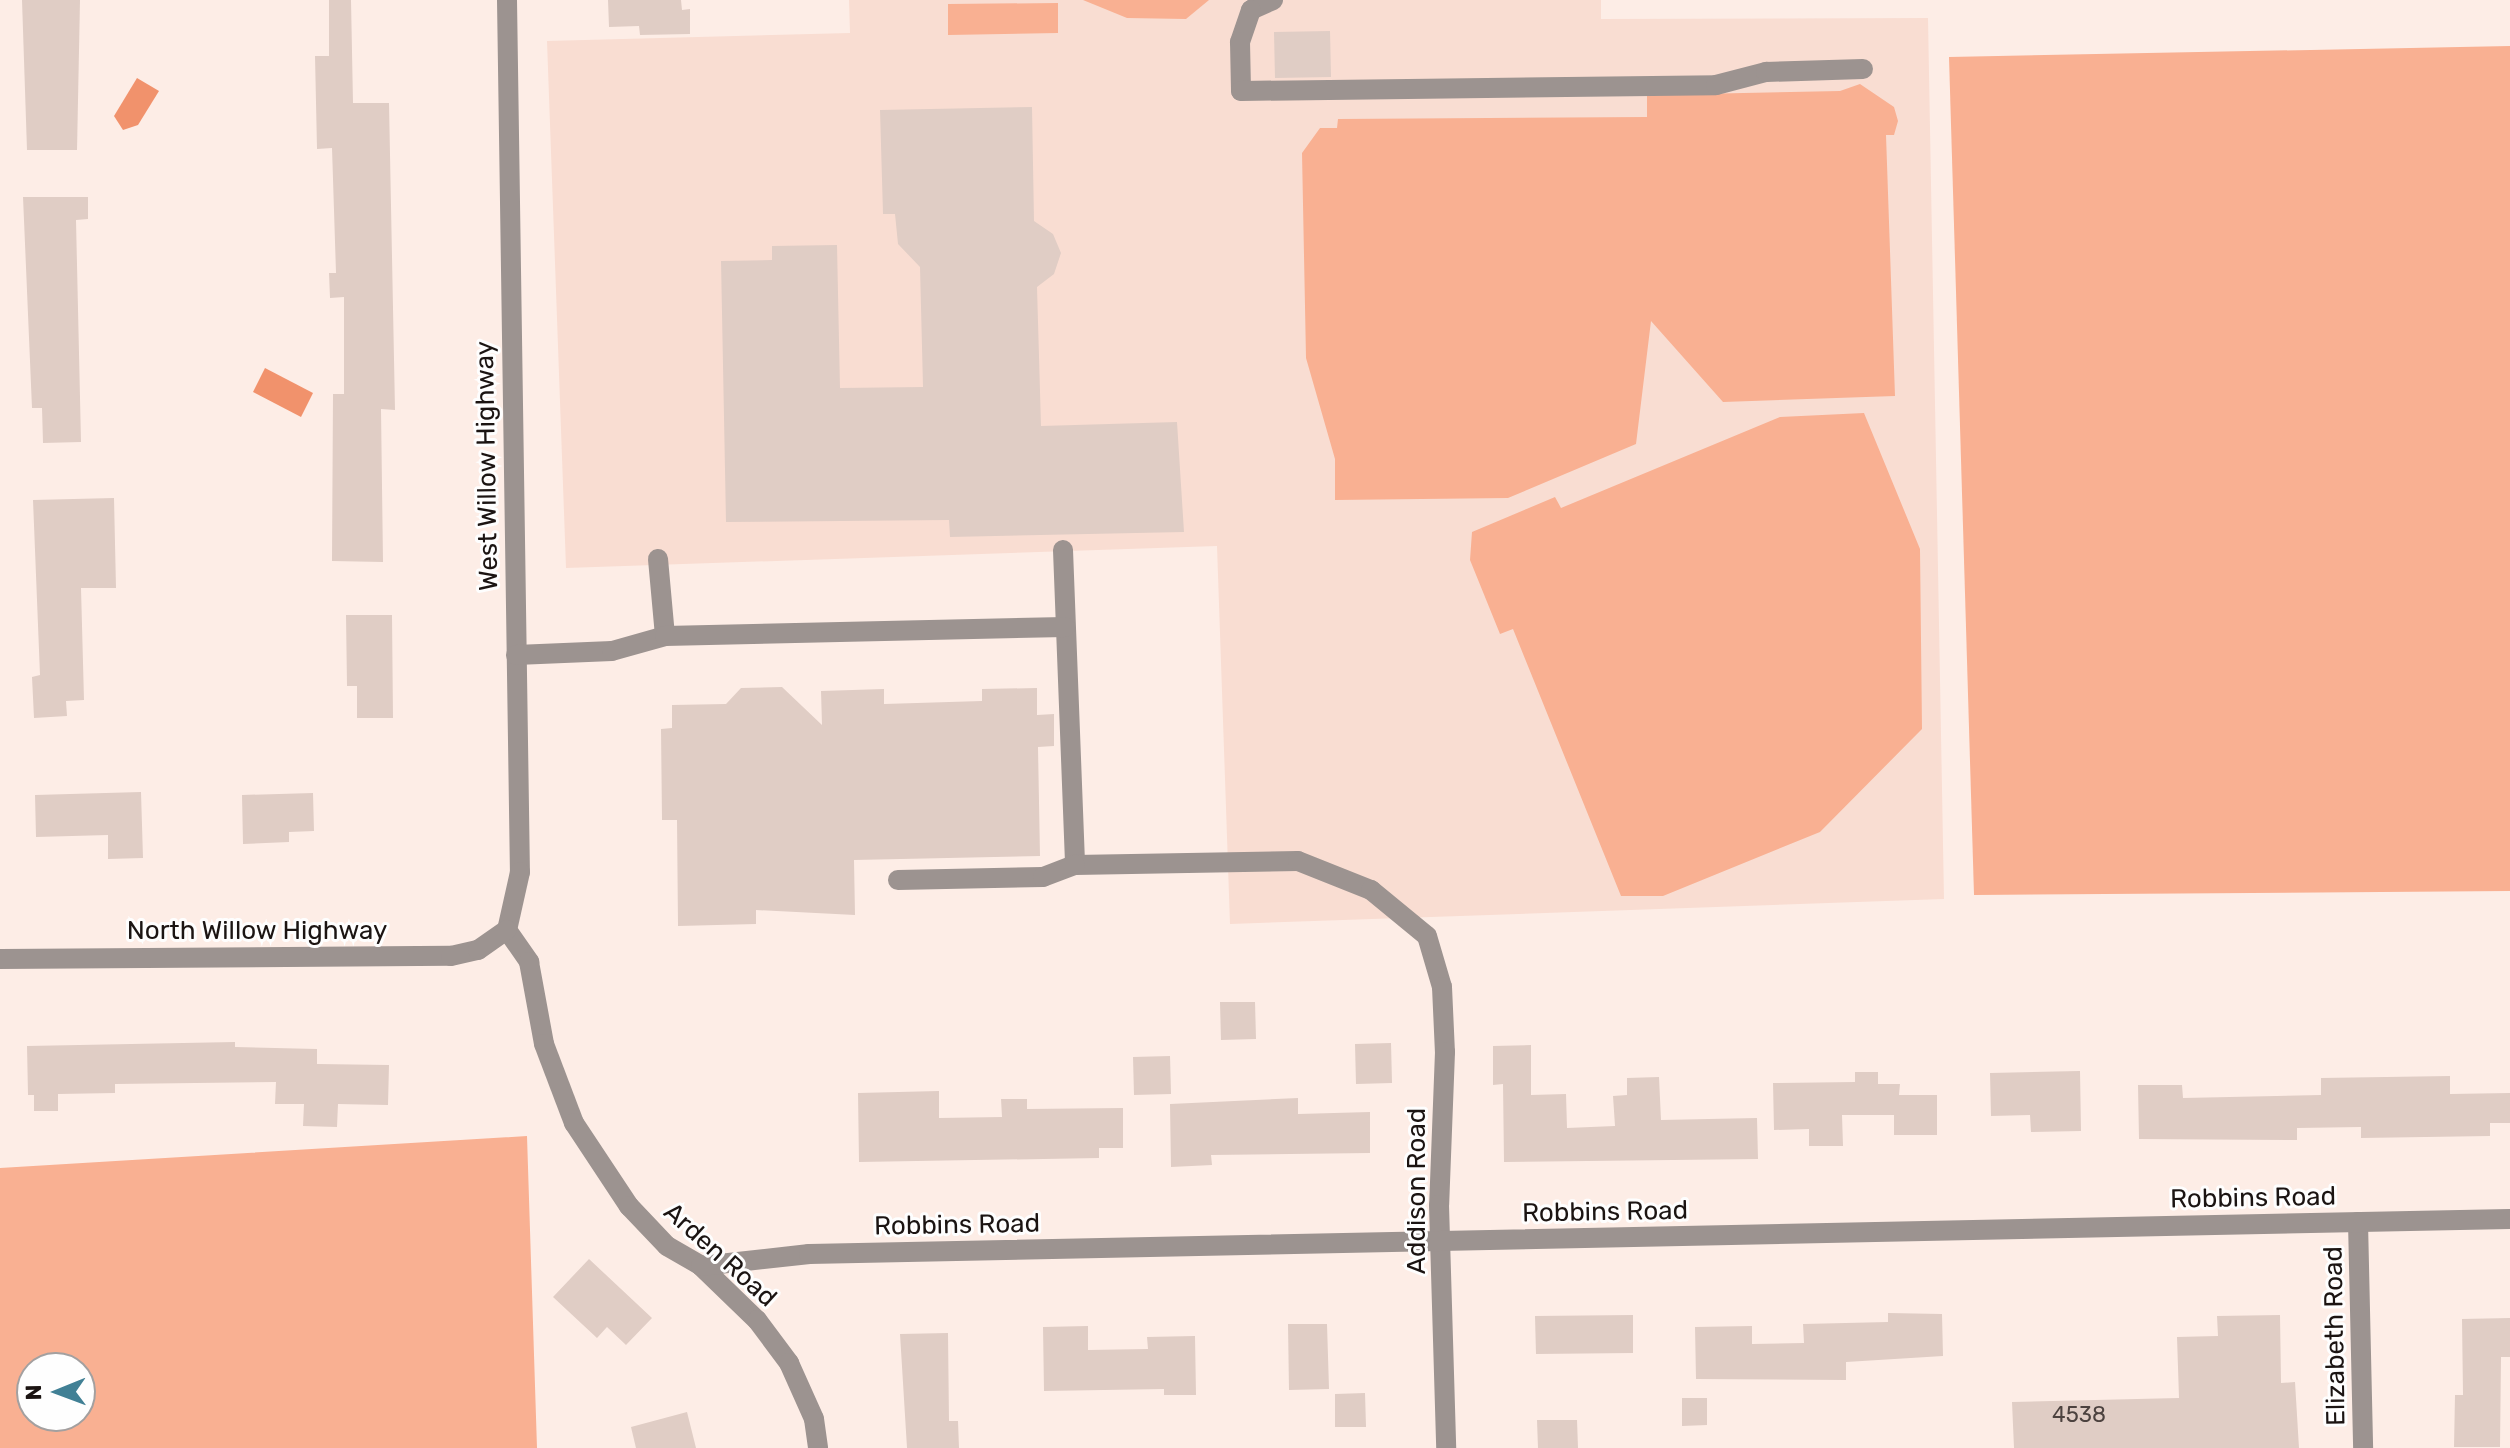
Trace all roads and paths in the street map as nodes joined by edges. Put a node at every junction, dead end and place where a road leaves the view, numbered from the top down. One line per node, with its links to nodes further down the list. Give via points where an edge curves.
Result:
1 (507, 0): 8 (street, West Willow Highway)
2 (1273, 0): 3 (street, via 1251,10 1240,42 1241,91 1716,85 1766,72)
3 (1863, 69)
4 (1063, 550): 6 (street)
5 (658, 559): 7 (street)
6 (1065, 627): 7 (street); 9 (street)
7 (665, 636): 8 (street, via 612,651)
8 (516, 655): 11 (street, West Willow Highway, via 520,872)
9 (1075, 865): 10 (street, via 1043,877); 15 (street, Addison Road, via 1298,861 1371,890 1427,936 1443,1000)
10 (898, 880)
11 (507, 930): 12 (street, North Willow Highway, via 478,950 451,956); 16 (street, Arden Road, via 529,962 544,1044 574,1123 629,1206 667,1246)
12 (0, 959)
13 (2510, 1219): 14 (street, Robbins Road)
14 (2358, 1222): 15 (street, Robbins Road); 19 (street, Elizabeth Road)
15 (1441, 1241): 16 (street, Robbins Road, via 809,1254); 18 (street, Addison Road)
16 (701, 1266): 17 (street, Arden Road, via 757,1320 789,1363 814,1419)
17 (818, 1448)
18 (1446, 1448)
19 (2363, 1448)

